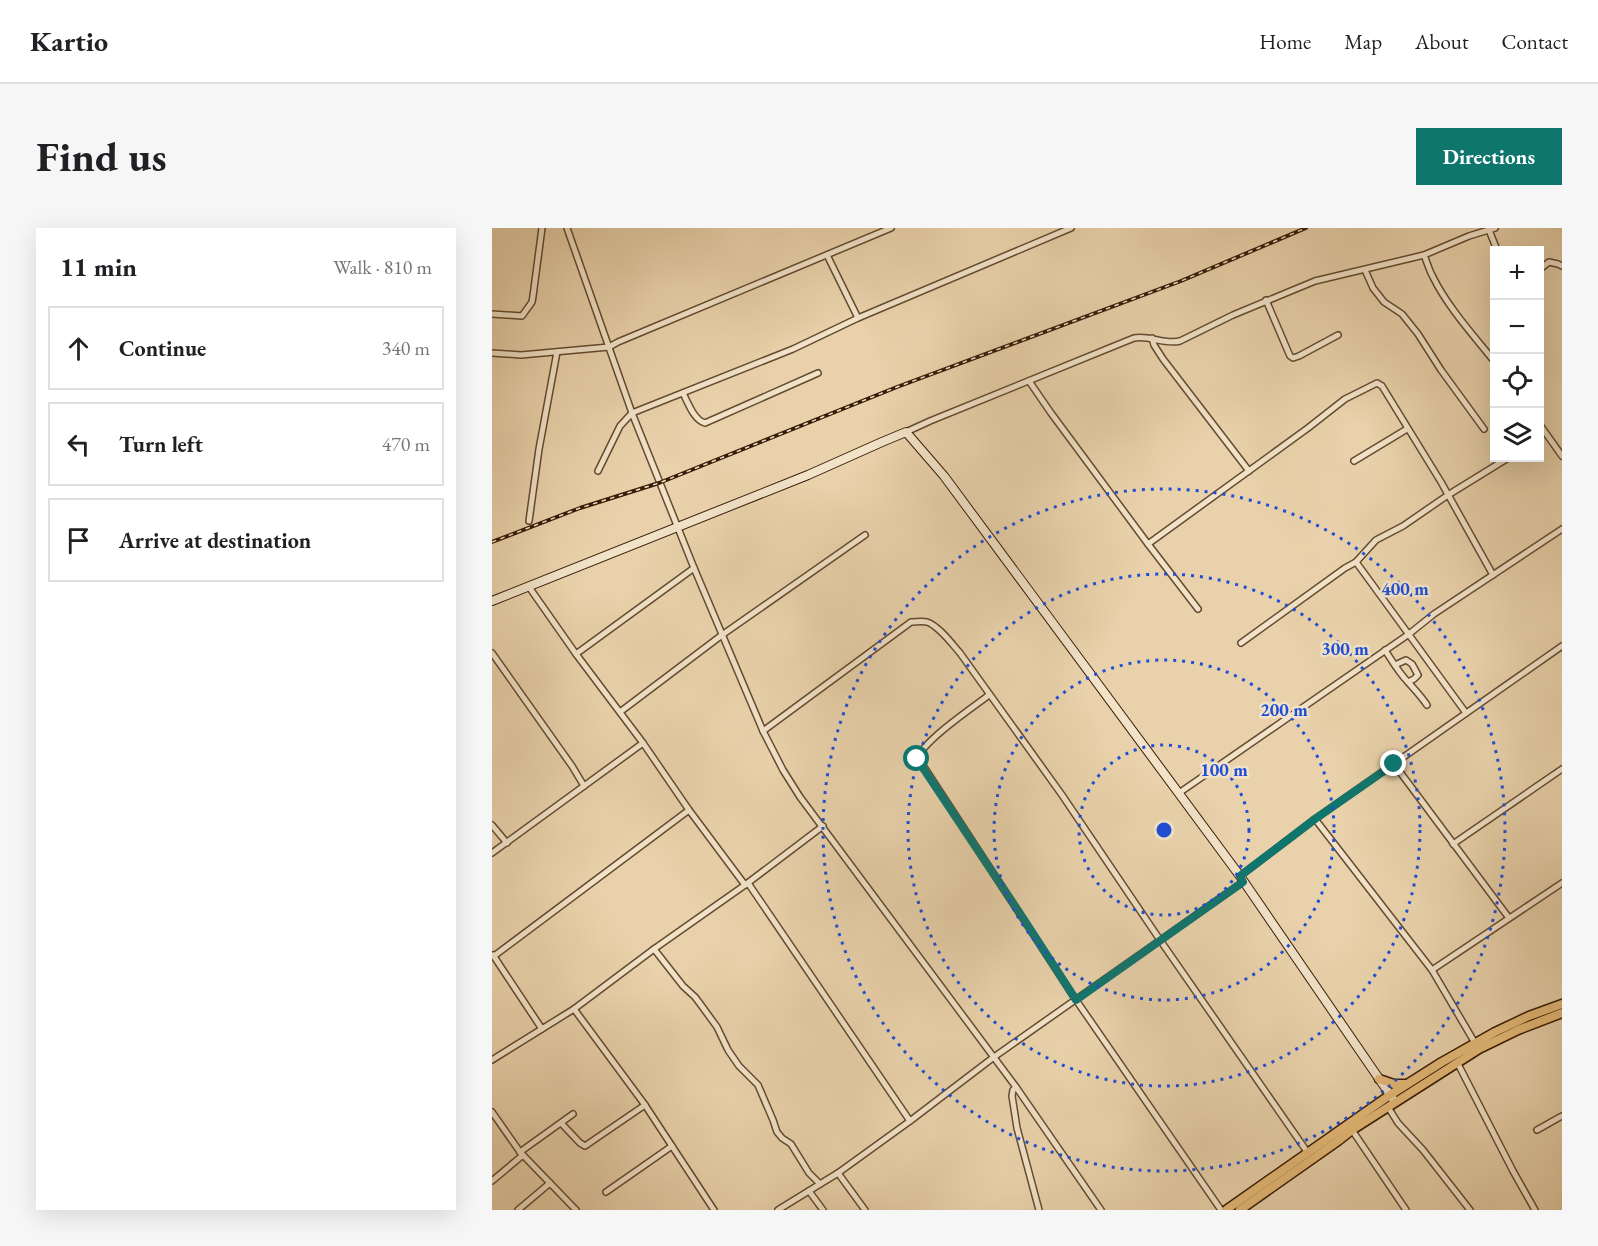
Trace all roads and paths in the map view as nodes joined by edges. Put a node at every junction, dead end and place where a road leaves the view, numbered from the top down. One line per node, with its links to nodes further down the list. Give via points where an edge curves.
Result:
1 (542, 228): 13 (street, via 532,302 522,316)
2 (567, 228): 17 (street)
3 (891, 228): 7 (street)
4 (1071, 228): 14 (street)
5 (1492, 229): 6 (street); 8 (street)
6 (1496, 246)
7 (827, 255): 14 (street); 17 (street)
8 (1424, 255): 11 (street); 20 (street, via 1437,285)
9 (1544, 266): 10 (street, via 1549,262)
10 (1562, 266)
11 (1365, 270): 12 (street, via 1315,281); 26 (street, via 1373,288 1418,334)
12 (1266, 300): 15 (street, via 1293,358); 16 (street, via 1180,341)
13 (492, 314)
14 (858, 318): 23 (street)
15 (1338, 335)
16 (1152, 338): 22 (street, via 1134,338); 33 (street, via 1163,359)
17 (609, 347): 18 (street); 24 (street)
18 (557, 352): 19 (street); 35 (street)
19 (492, 353)
20 (1490, 357)
21 (818, 373): 23 (street, via 705,423 695,416)
22 (1029, 381): 27 (street); 39 (street)
23 (683, 393): 24 (street)
24 (632, 414): 32 (street, via 620,426); 36 (street)
25 (1407, 429): 30 (street); 33 (street, via 1382,386 1375,383 1345,399); 34 (street)
26 (1484, 429)
27 (906, 432): 36 (street); 64 (street, via 944,476)
28 (1544, 436): 29 (street)
29 (1562, 456)
30 (1354, 461)
31 (1502, 462): 34 (street)
32 (598, 471)
33 (1248, 471): 39 (street)
34 (1448, 495): 40 (street, via 1376,540); 42 (street)
35 (529, 520)
36 (677, 527): 41 (street); 43 (street)
37 (1562, 529): 42 (street)
38 (864, 535): 47 (street)
39 (1148, 544): 45 (street)
40 (1356, 562): 46 (street); 48 (street)
41 (694, 568): 47 (street); 52 (street)
42 (1493, 574): 46 (street)
43 (529, 587): 44 (street); 52 (street)
44 (492, 601)
45 (1198, 609)
46 (1409, 634): 50 (street); 58 (street)
47 (722, 635): 57 (street); 59 (street)
48 (1241, 643)
49 (1562, 646): 58 (street)
50 (1385, 650): 53 (street); 64 (street)
51 (492, 653): 63 (street)
52 (576, 654): 57 (street)
53 (1395, 665): 54 (street); 54 (street, via 1407,660 1412,664 1418,675)
54 (1408, 682): 56 (street)
55 (989, 694): 59 (street, via 947,638 928,623 911,622); 76 (street); 82 (street, via 922,749 917,759)
56 (1427, 705)
57 (620, 712): 60 (street)
58 (1466, 713): 61 (street)
59 (763, 731): 68 (street, via 800,797)
60 (643, 743): 63 (street); 65 (street)
61 (1394, 764): 66 (street); 70 (street)
62 (1562, 769): 70 (street)
63 (584, 786): 69 (street)
64 (1179, 793): 72 (street)
65 (689, 810): 74 (street); 79 (street)
66 (1315, 819): 72 (street); 81 (street)
67 (492, 825): 69 (street)
68 (823, 826): 74 (street); 88 (street)
69 (507, 843): 71 (street)
70 (1453, 844): 75 (street)
71 (492, 853)
72 (1242, 879): 76 (street); 91 (street)
73 (1562, 883): 75 (street)
74 (747, 884): 77 (street); 99 (street)
75 (1509, 918): 81 (street)
76 (1160, 940): 82 (street); 104 (street)
77 (661, 944): 78 (street); 80 (street)
78 (654, 949): 80 (street); 84 (street)
79 (493, 955): 86 (street)
80 (664, 961): 109 (street, via 701,1005 739,1066 758,1085 777,1132 791,1144)
81 (1432, 970): 87 (street)
82 (1076, 1000): 88 (street); 120 (street)
83 (1562, 1004): 87 (main road)
84 (574, 1009): 86 (street); 95 (street)
85 (1561, 1017): 90 (main road, via 1518,1030)
86 (542, 1029): 89 (street)
87 (1475, 1043): 92 (main road)
88 (994, 1057): 93 (street); 99 (street)
89 (492, 1060)
90 (1457, 1062): 94 (main road); 125 (street)
91 (1379, 1079): 92 (main road, via 1394,1084); 94 (street)
92 (1410, 1083): 94 (main road)
93 (1016, 1087): 118 (street, via 1012,1096 1017,1128); 119 (street)
94 (1391, 1102): 101 (main road); 104 (main road); 124 (street, via 1398,1123)
95 (645, 1105): 100 (street, via 585,1146); 103 (street)
96 (492, 1112): 105 (street)
97 (573, 1114): 100 (street)
98 (1562, 1116): 102 (street)
99 (910, 1121): 106 (street)
100 (561, 1123): 105 (street)
101 (1352, 1130): 122 (main road); 123 (street)
102 (1537, 1130)
103 (672, 1146): 111 (street); 115 (street)
104 (1308, 1153): 121 (main road)
105 (522, 1154): 107 (street); 108 (street)
106 (838, 1173): 109 (street); 117 (street)
107 (492, 1181)
108 (550, 1183): 113 (street); 114 (street)
109 (820, 1184): 110 (street)
110 (809, 1191): 112 (street); 116 (street)
111 (606, 1192)
112 (781, 1209)
113 (518, 1210)
114 (576, 1210)
115 (714, 1210)
116 (823, 1210)
117 (865, 1210)
118 (1039, 1210)
119 (1101, 1210)
120 (1221, 1210)
121 (1226, 1210)
122 (1240, 1210)
123 (1406, 1210)
124 (1470, 1210)
125 (1534, 1210)

